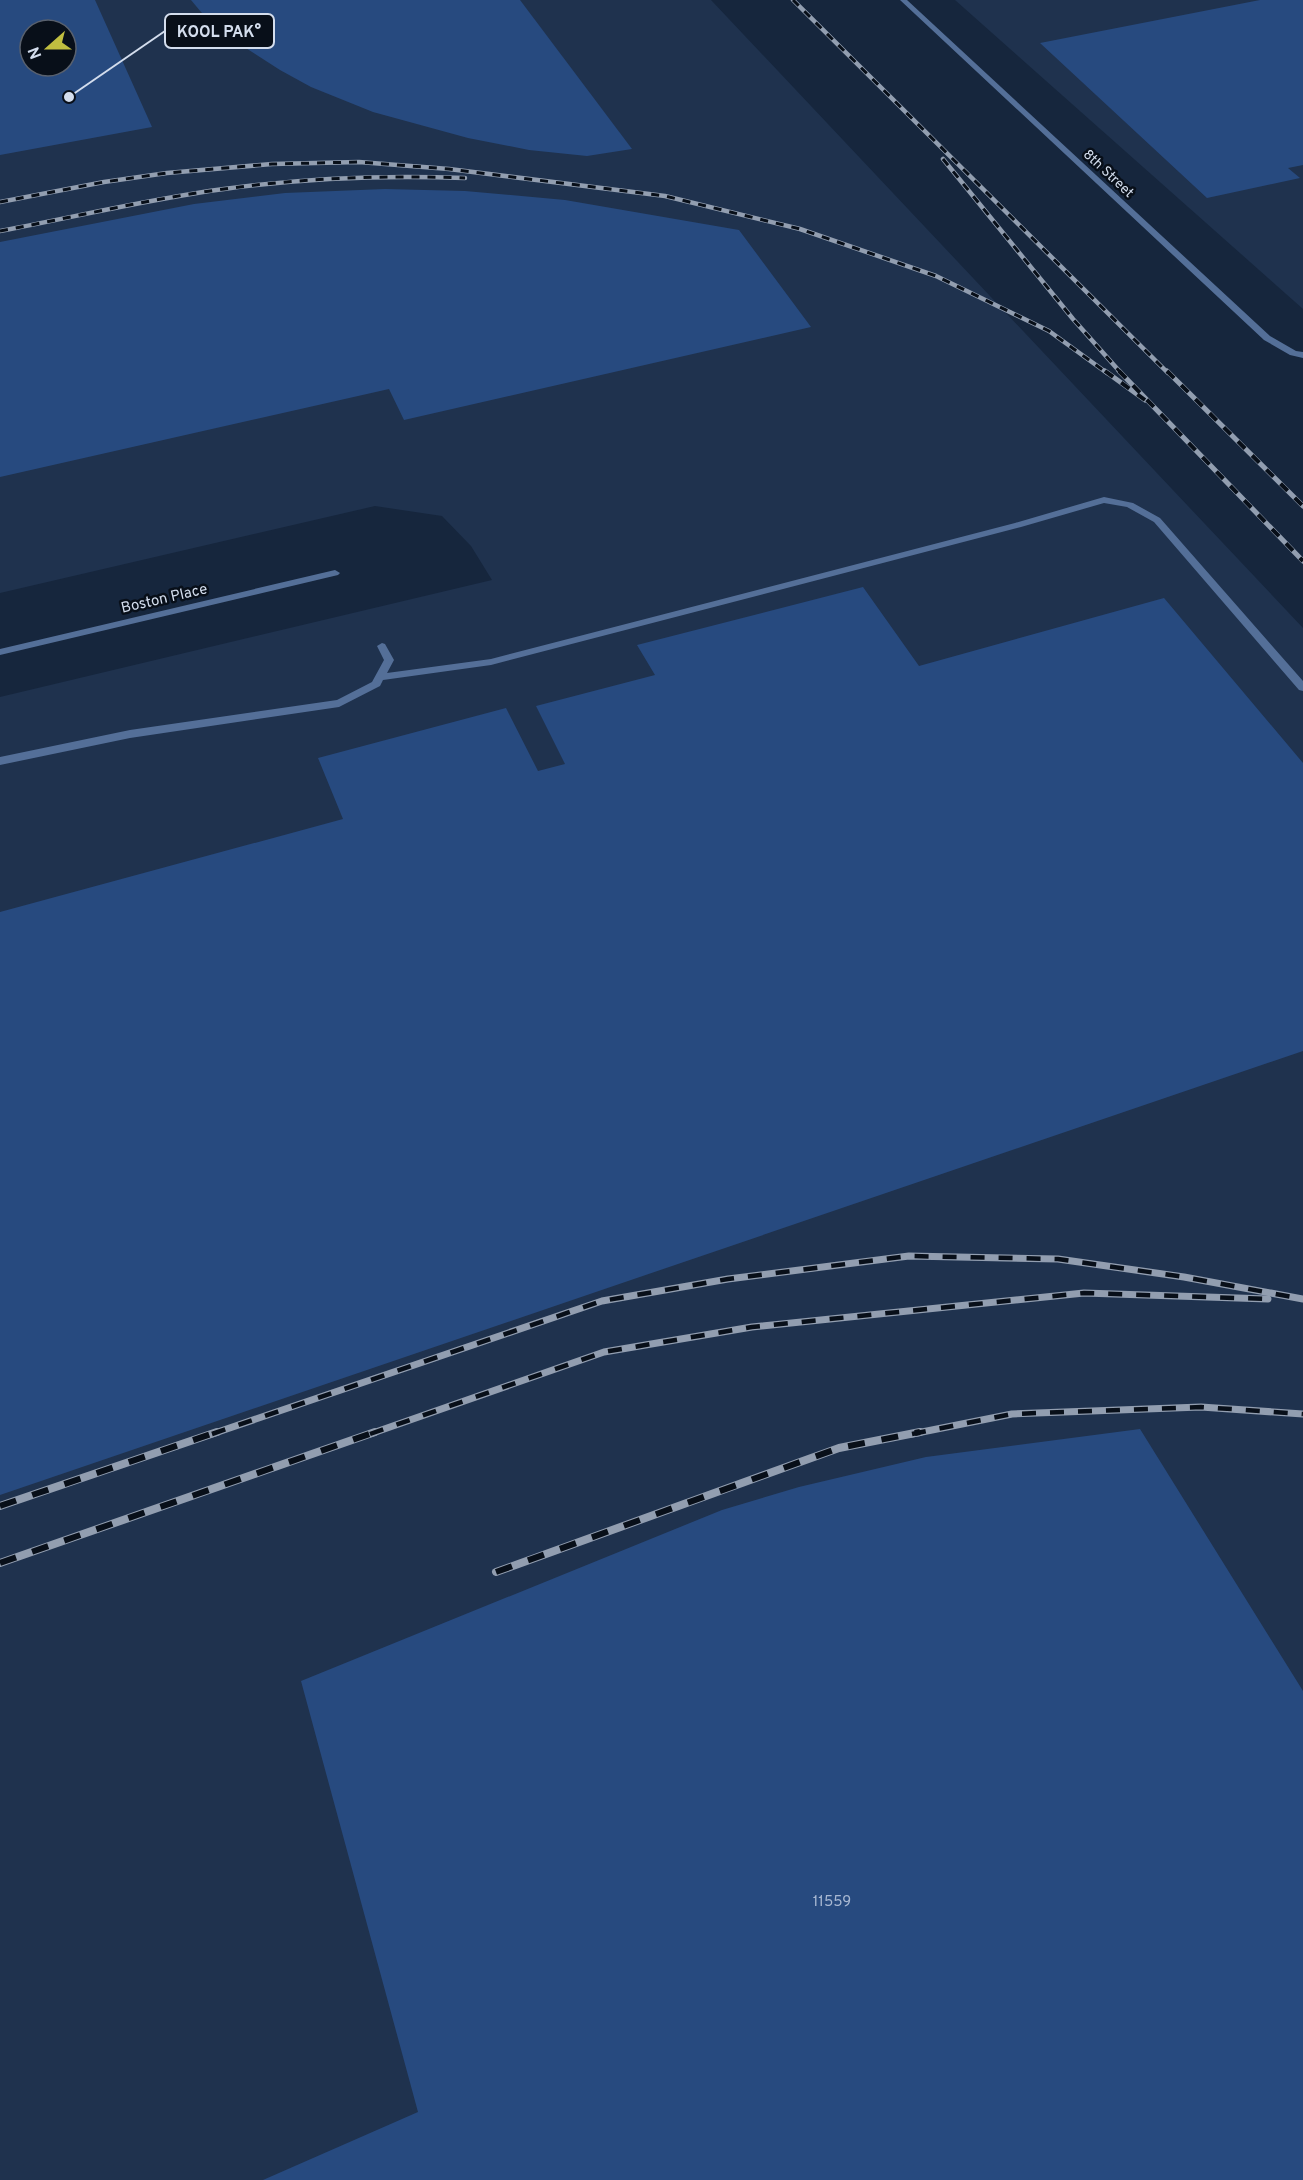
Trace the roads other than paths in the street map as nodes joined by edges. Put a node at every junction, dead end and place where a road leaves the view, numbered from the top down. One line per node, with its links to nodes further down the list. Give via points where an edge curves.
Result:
1 (903, 0): 2 (street, 8th Street, via 1267,338)
2 (1303, 355)
3 (335, 573): 5 (street, Boston Place)
4 (382, 646): 6 (street, via 389,660)
5 (0, 652)
6 (380, 676): 7 (street, via 491,662 1104,500 1130,505 1157,520); 8 (street, via 376,684 339,703 130,734)
7 (1303, 688)
8 (0, 761)

